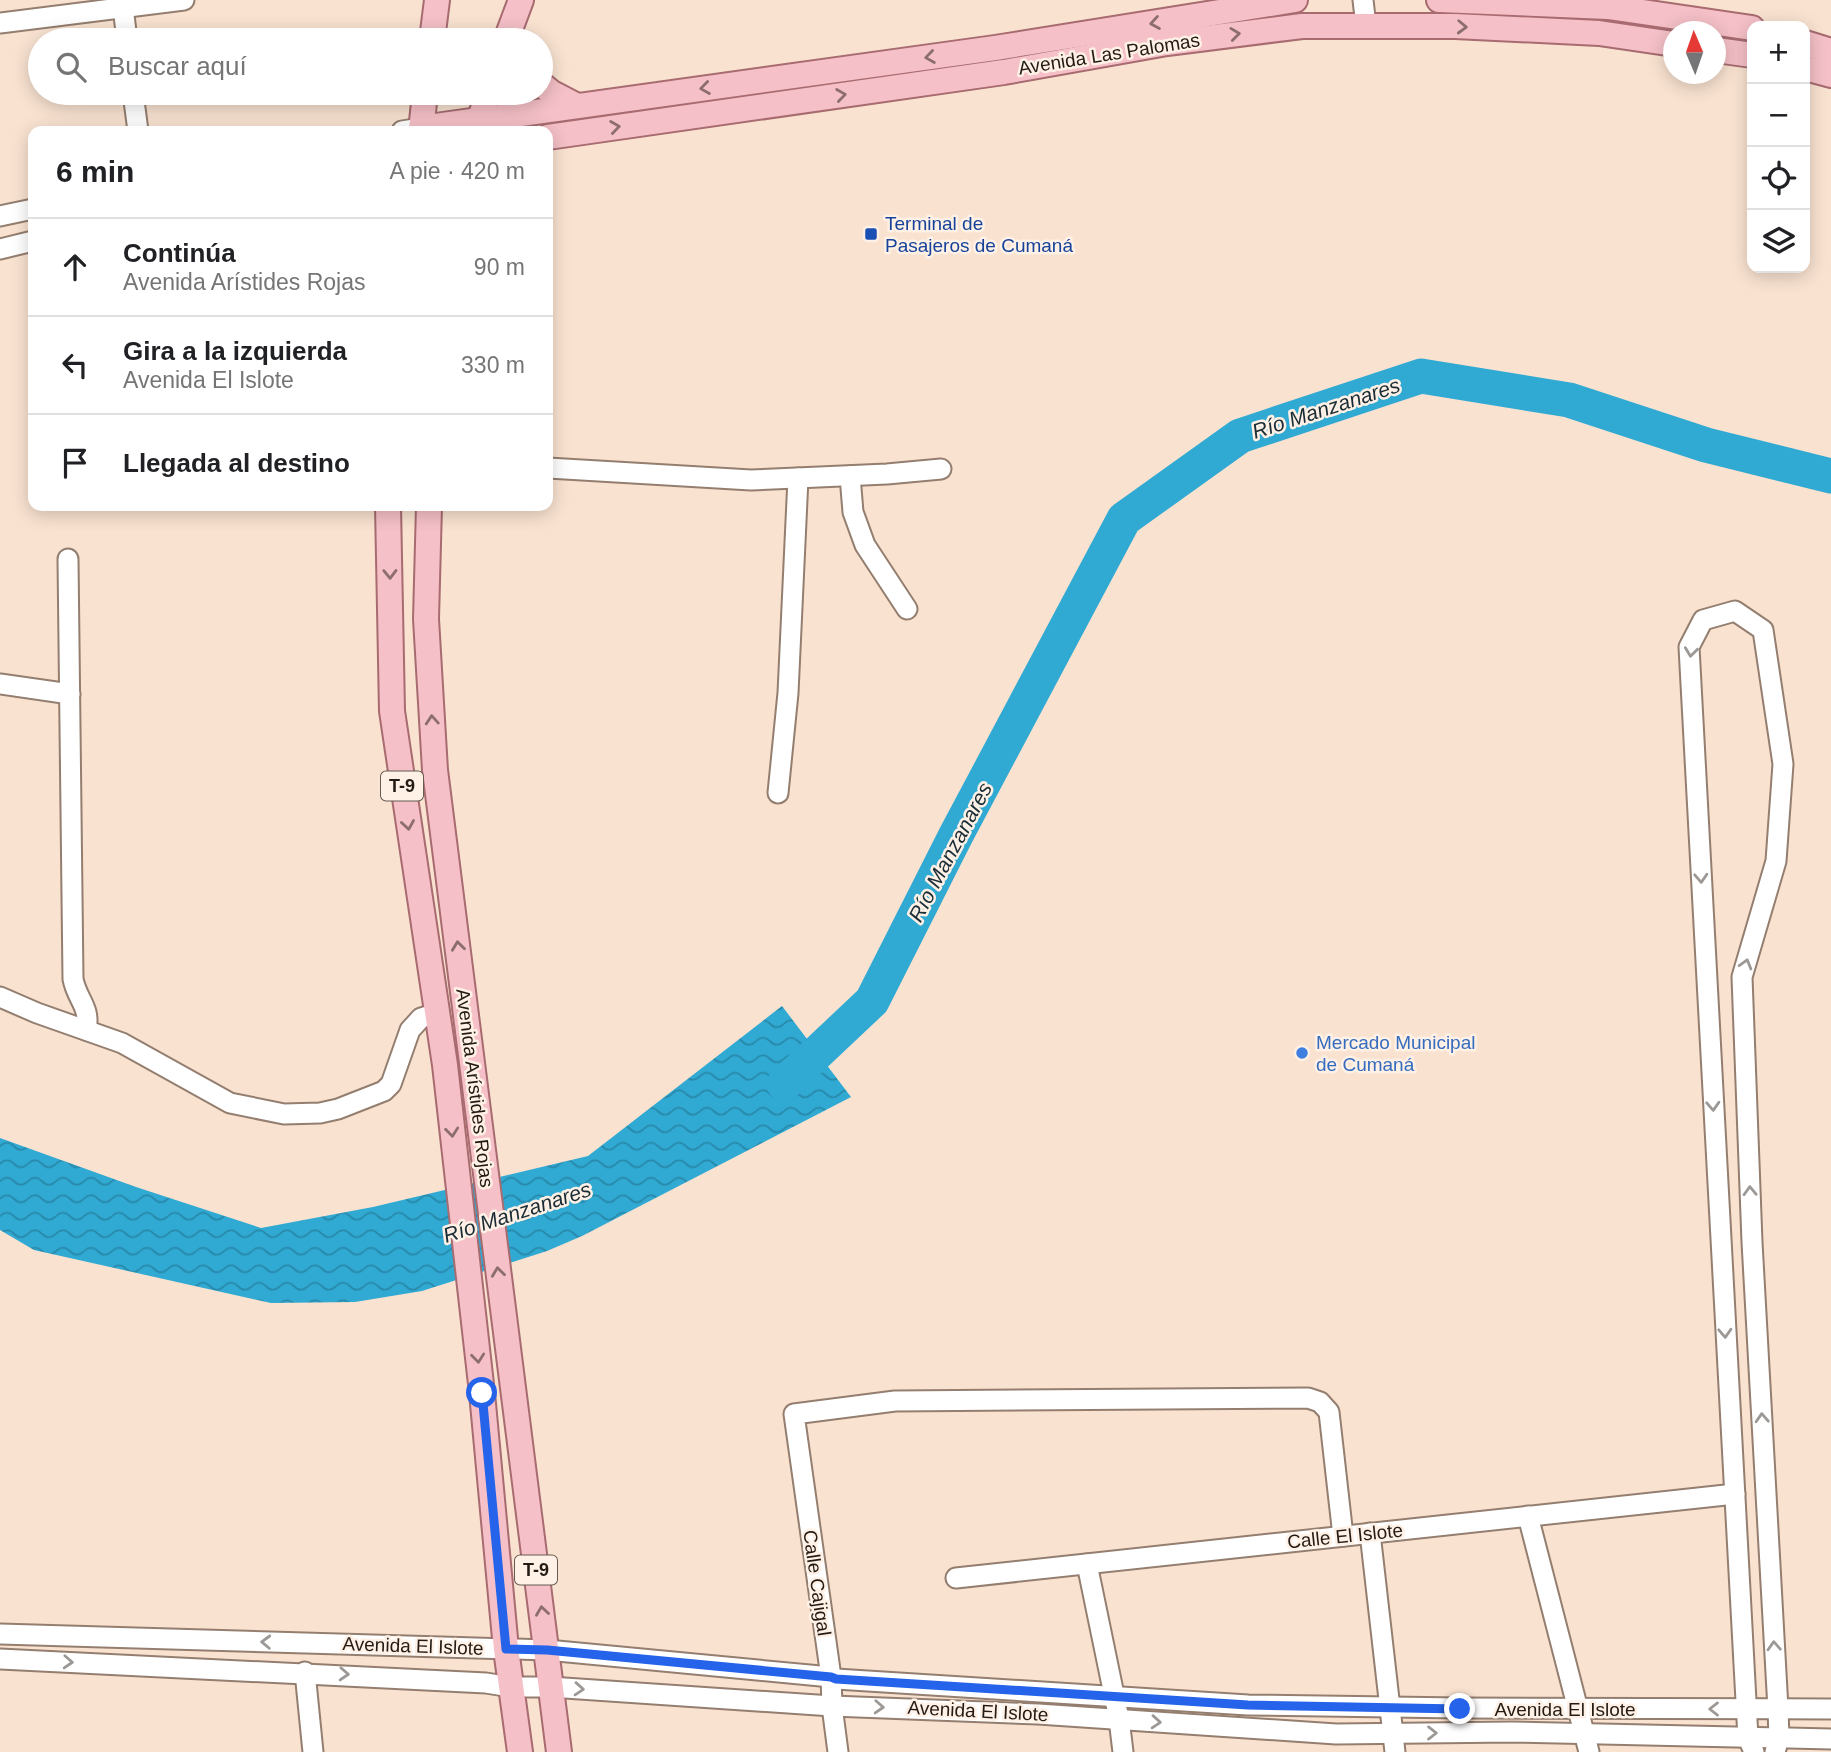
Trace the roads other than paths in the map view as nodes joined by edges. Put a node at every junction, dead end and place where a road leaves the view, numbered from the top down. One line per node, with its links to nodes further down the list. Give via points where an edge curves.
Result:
1 (184, 0): 7 (street)
2 (438, 0): 14 (main road)
3 (521, 0): 15 (main road)
4 (1295, 0): 27 (main road, Avenida Las Palomas, one-way to 27, via 995,48)
5 (1363, 0): 11 (street)
6 (1438, 0): 8 (main road)
7 (146, 2): 9 (street)
8 (1583, 3): 12 (main road)
9 (123, 7): 10 (street); 13 (street)
10 (0, 23)
11 (1366, 26): 16 (main road, Avenida Las Palomas, one-way to 16, via 1599,33); 31 (main road, Avenida Las Palomas, one-way to 11, via 1004,72 1167,43 1303,26)
12 (1747, 27)
13 (126, 28)
14 (434, 28)
15 (513, 28)
16 (1663, 42)
17 (1810, 45): 19 (main road)
18 (1726, 51): 20 (main road)
19 (1831, 51)
20 (1747, 54)
21 (1810, 69): 22 (main road)
22 (1831, 75)
23 (553, 94): 27 (main road)
24 (135, 105): 29 (street)
25 (422, 105): 30 (main road)
26 (484, 105): 28 (main road)
27 (577, 106): 28 (main road, Avenida Las Palomas)
28 (477, 125)
29 (137, 126)
30 (416, 126)
31 (553, 136)
32 (28, 210): 33 (street)
33 (0, 216)
34 (28, 242): 35 (street)
35 (0, 249)
36 (553, 468): 39 (street, via 751,480)
37 (942, 470): 38 (street)
38 (850, 476): 39 (street); 43 (street, via 853,512 865,545)
39 (798, 478): 46 (street, via 788,693)
40 (388, 511): 48 (main road, Avenida Arístides Rojas / T-9, one-way to 48, via 392,711)
41 (429, 511): 58 (main road, Avenida Arístides Rojas / T-9, one-way to 41, via 435,770 426,619)
42 (68, 559): 45 (street)
43 (907, 609)
44 (0, 684): 45 (street)
45 (69, 694): 49 (street, via 73,979 76,995 88,1012)
46 (778, 793)
47 (0, 997): 49 (street)
48 (437, 1013): 49 (street, via 421,1018 410,1030 391,1084 384,1091 338,1109 302,1114 230,1103 122,1043); 57 (main road, Avenida Arístides Rojas / T-9, one-way to 57, via 482,1393)
49 (86, 1030)
50 (1735, 1494): 51 (street, Calle El Islote); 68 (street); 69 (street, one-way to 50, via 1742,977 1776,861 1783,764 1763,630 1735,611 1703,620 1689,648)
51 (1528, 1516): 52 (street, Calle El Islote); 67 (street)
52 (1370, 1533): 53 (street, Calle El Islote); 66 (street)
53 (1343, 1536): 54 (street, Calle El Islote); 61 (street, Calle Cajigal, via 1329,1412 1308,1398 895,1401 793,1414)
54 (1087, 1564): 55 (street, Calle El Islote); 64 (street)
55 (956, 1578)
56 (0, 1634): 57 (street, Avenida El Islote, one-way to 56)
57 (506, 1649): 58 (street, Avenida El Islote); 62 (main road, Avenida Arístides Rojas / T-9)
58 (547, 1650): 61 (street, Avenida El Islote); 63 (main road, Avenida Arístides Rojas / T-9)
59 (0, 1659): 60 (street, Avenida El Islote, one-way to 60)
60 (305, 1672): 62 (street, Avenida El Islote, one-way to 62); 77 (street)
61 (831, 1677): 64 (street, Avenida El Islote); 65 (street, Calle Cajigal)
62 (511, 1687): 63 (street, Avenida El Islote); 78 (main road, Avenida Arístides Rojas / T-9)
63 (550, 1687): 65 (street, Avenida El Islote, one-way to 65); 79 (main road, Avenida Arístides Rojas / T-9)
64 (1113, 1696): 66 (street, Avenida El Islote, via 1248,1705); 71 (street)
65 (832, 1706): 71 (street, Avenida El Islote, one-way to 71); 80 (street, Calle Cajigal)
66 (1391, 1707): 67 (street, Avenida El Islote); 73 (street)
67 (1578, 1709): 68 (street, Avenida El Islote, one-way to 67); 74 (street)
68 (1747, 1709): 69 (street, Avenida El Islote); 75 (street)
69 (1778, 1709): 70 (street, Avenida El Islote); 76 (street)
70 (1831, 1709)
71 (1119, 1719): 73 (street, Avenida El Islote, one-way to 73, via 1336,1734); 81 (street)
72 (1831, 1740): 76 (street, Avenida El Islote)
73 (1394, 1743): 74 (street, Avenida El Islote, one-way to 74)
74 (1586, 1743): 75 (street, Avenida El Islote)
75 (1751, 1745): 76 (street, Avenida El Islote)
76 (1777, 1745)
77 (313, 1752)
78 (520, 1752)
79 (559, 1752)
80 (838, 1752)
81 (1123, 1752)

